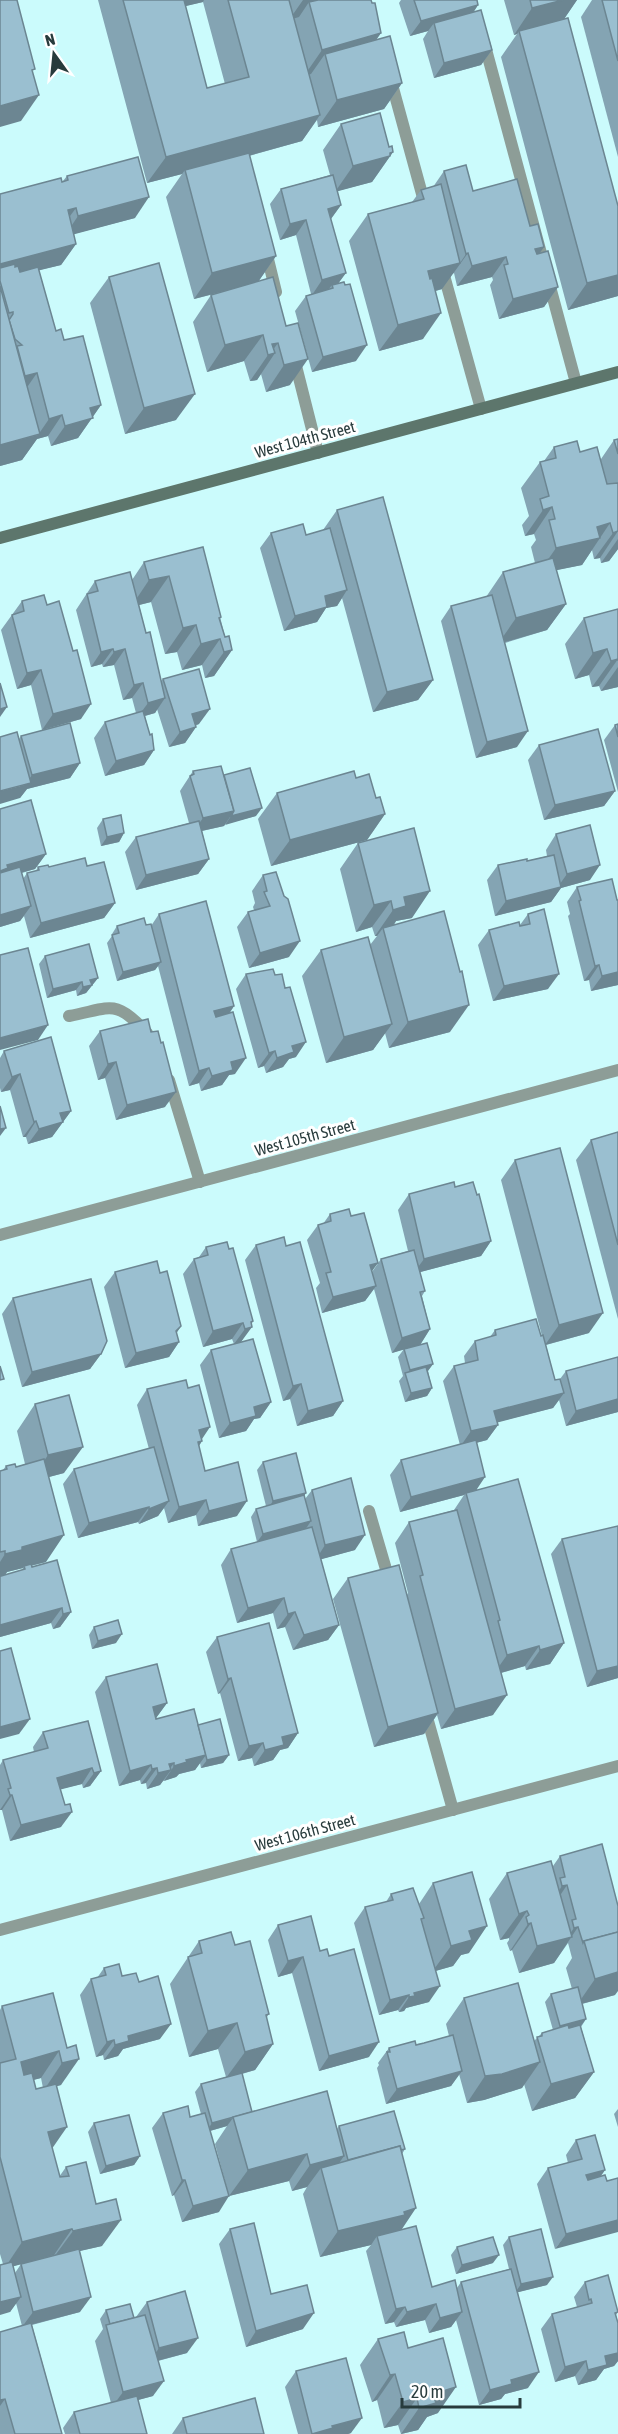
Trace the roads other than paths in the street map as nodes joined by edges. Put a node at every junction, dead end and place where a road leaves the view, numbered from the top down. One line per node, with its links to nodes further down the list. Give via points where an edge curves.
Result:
1 (482, 33): 9 (street)
2 (388, 68): 3 (street)
3 (428, 216)
4 (262, 237): 6 (street)
5 (437, 250): 10 (street)
6 (280, 304)
7 (291, 349): 11 (street)
8 (618, 372): 9 (street, West 104th Street)
9 (576, 383): 10 (street, West 104th Street)
10 (481, 409): 11 (street, West 104th Street)
11 (318, 453): 12 (street, West 104th Street)
12 (0, 538)
13 (69, 1016): 14 (street, via 116,1007 129,1013)
14 (152, 1039)
15 (166, 1070): 17 (street)
16 (618, 1070): 17 (street, West 105th Street)
17 (200, 1182): 18 (street, West 105th Street)
18 (0, 1235)
19 (369, 1510): 20 (street)
20 (392, 1591)
21 (421, 1695): 23 (street)
22 (618, 1766): 23 (street, West 106th Street)
23 (453, 1810): 24 (street, West 106th Street)
24 (0, 1930)

